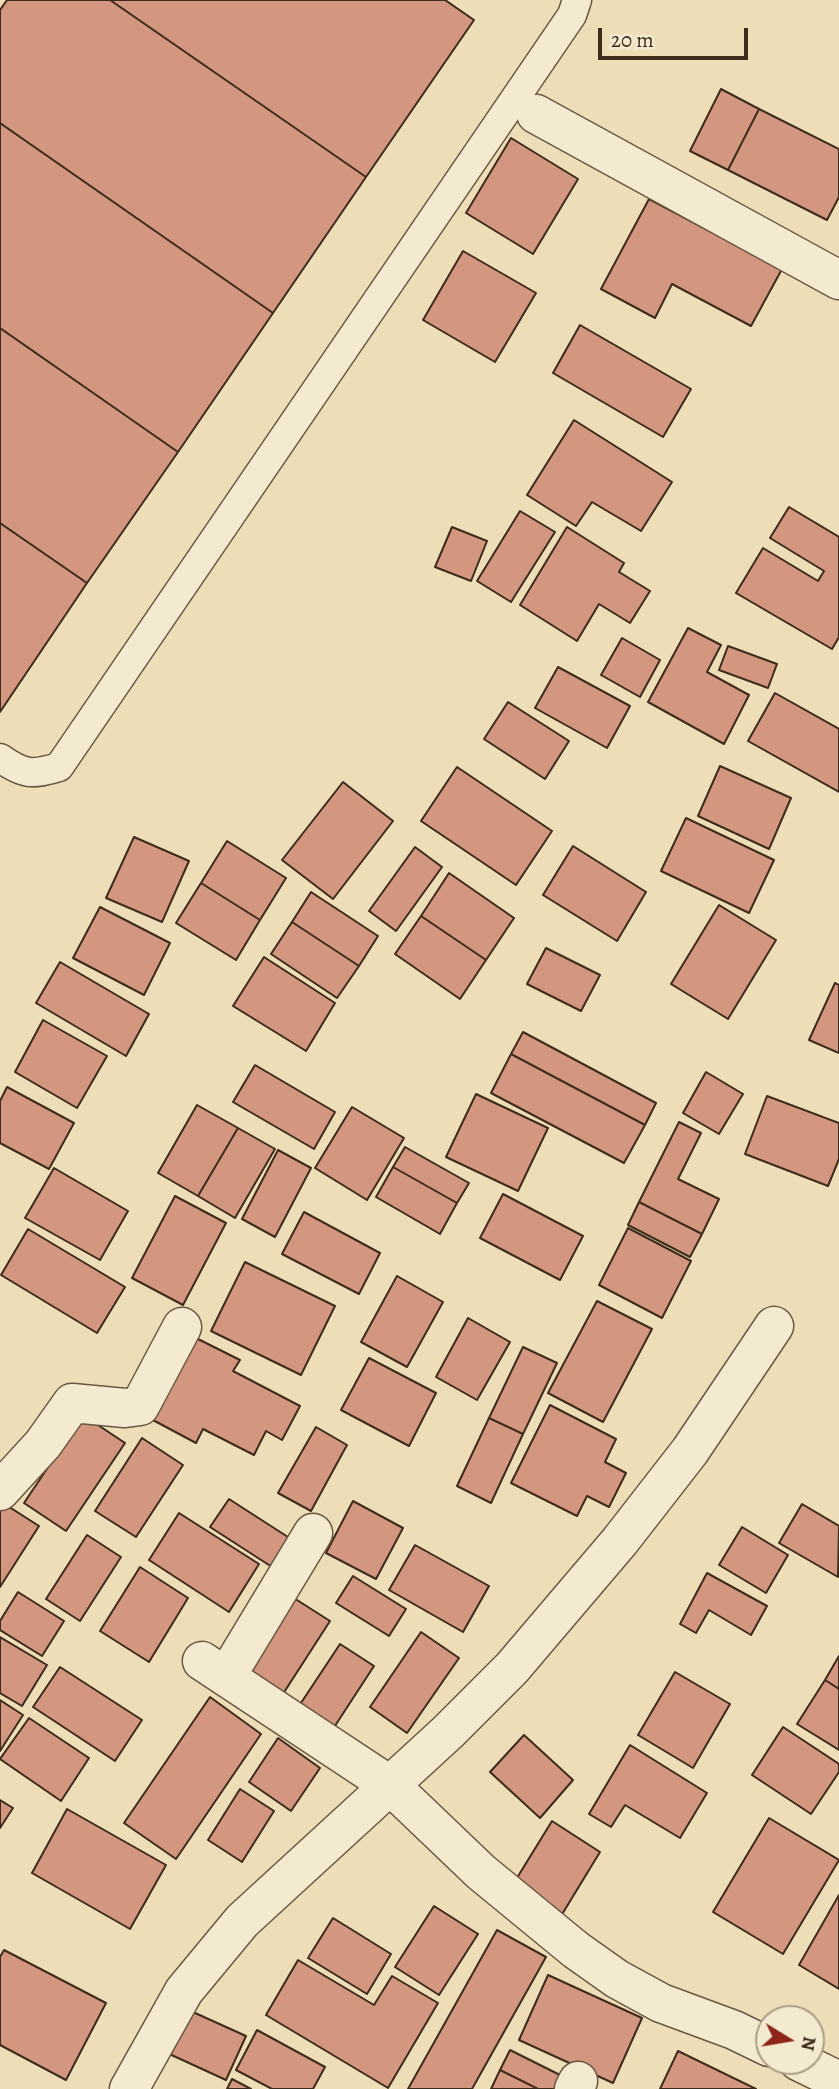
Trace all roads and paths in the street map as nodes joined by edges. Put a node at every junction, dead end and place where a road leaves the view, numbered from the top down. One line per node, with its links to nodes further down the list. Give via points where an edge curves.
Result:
1 (576, 0): 4 (lane, via 572,15 59,767 35,774)
2 (536, 114): 3 (street)
3 (839, 280)
4 (0, 758)
5 (774, 1326): 9 (street, via 690,1451 620,1541 512,1668)
6 (182, 1327): 7 (street, via 139,1406 72,1403 43,1444)
7 (0, 1491)
8 (313, 1533): 9 (street, via 214,1669)
9 (391, 1786): 10 (street, via 481,1872 617,1979 661,2003); 11 (street, via 242,1921 184,1991)
10 (755, 2040)
11 (129, 2089)

